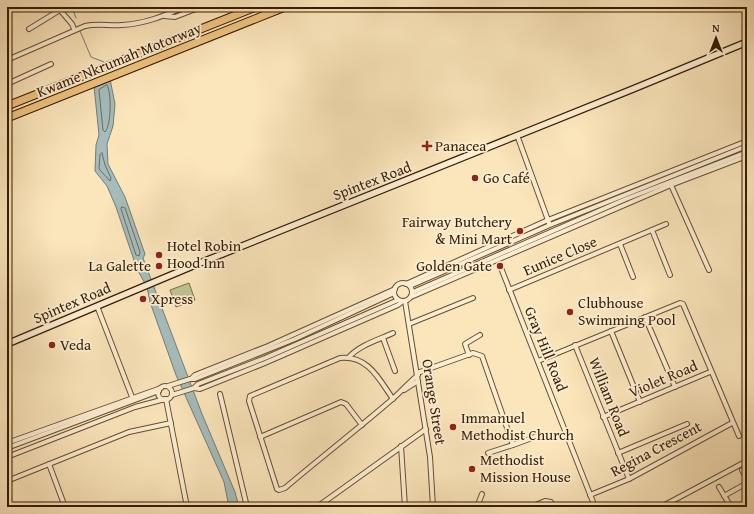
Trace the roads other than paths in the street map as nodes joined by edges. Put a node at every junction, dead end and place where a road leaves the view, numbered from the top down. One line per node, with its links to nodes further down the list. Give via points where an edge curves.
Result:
1 (184, 7): 5 (street)
2 (201, 7): 5 (street, via 174,17)
3 (256, 7): 12 (highway, Kwame Nkrumah Motorway)
4 (285, 7): 13 (highway, Kwame Nkrumah Motorway)
5 (162, 16): 7 (street, via 142,23 97,24)
6 (29, 29): 7 (street, via 60,10)
7 (74, 29): 9 (street)
8 (747, 42): 14 (main road, Spintex Road)
9 (7, 60)
10 (51, 64): 11 (street)
11 (7, 84)
12 (7, 106)
13 (7, 118)
14 (518, 134): 20 (street); 35 (main road, Spintex Road)
15 (747, 141): 20 (street)
16 (747, 146): 20 (street)
17 (747, 152): 22 (street)
18 (747, 156): 19 (street)
19 (671, 185): 25 (street); 26 (street)
20 (549, 223): 22 (street); 29 (street)
21 (666, 224): 23 (street, Eunice Close)
22 (552, 230): 32 (street)
23 (652, 230): 24 (street, Eunice Close); 27 (street)
24 (620, 244): 28 (street, Eunice Close); 30 (street, Eunice Close)
25 (498, 259): 30 (street, Gray Hill Road); 32 (street)
26 (709, 270)
27 (670, 275)
28 (633, 277)
29 (408, 285): 31 (street, via 398,285); 32 (street)
30 (509, 290): 46 (street, Gray Hill Road)
31 (395, 291): 34 (street); 51 (street, via 190,379)
32 (412, 294): 34 (street)
33 (473, 298): 37 (street)
34 (402, 301): 37 (street, Orange Street); 55 (street, via 398,306 265,363 200,389 194,388)
35 (97, 306): 42 (main road, Spintex Road); 57 (street)
36 (645, 317): 38 (street); 48 (street, via 680,302 683,304); 52 (street)
37 (408, 324): 49 (street, Orange Street)
38 (611, 331): 43 (street); 60 (street)
39 (393, 333): 41 (street)
40 (480, 335): 44 (street, via 465,344)
41 (383, 338): 45 (street); 47 (street)
42 (7, 344)
43 (575, 345): 46 (street); 61 (street, William Road)
44 (469, 355): 49 (street); 71 (street, via 479,353 482,356)
45 (349, 357): 59 (street, via 366,365); 69 (street, via 340,358 250,396 249,402)
46 (538, 361): 86 (street, Gray Hill Road)
47 (396, 371)
48 (710, 372): 52 (street, Violet Road); 63 (street)
49 (417, 374): 50 (street, Orange Street); 54 (street)
50 (418, 381): 54 (street); 66 (street, Orange Street)
51 (168, 386): 53 (street); 55 (street)
52 (675, 387): 60 (street, Violet Road)
53 (160, 389): 57 (street); 58 (street, via 160,397); 73 (street)
54 (402, 391): 59 (street)
55 (172, 394): 58 (street)
56 (220, 394): 90 (street)
57 (132, 397): 70 (street)
58 (165, 399): 62 (street); 76 (street, via 135,407)
59 (393, 399): 65 (street)
60 (640, 402): 61 (street, Violet Road)
61 (603, 417): 75 (street, William Road)
62 (171, 423): 78 (street, via 129,432); 89 (street)
63 (732, 423): 68 (street); 80 (street, Regina Crescent)
64 (687, 424): 75 (street)
65 (362, 425): 69 (street, via 346,404 341,402); 69 (street, via 285,488 279,490 275,486)
66 (426, 429): 72 (street); 93 (street, Orange Street)
67 (540, 435): 71 (street)
68 (739, 436)
69 (260, 437)
70 (7, 443)
71 (513, 445): 74 (street)
72 (401, 446): 91 (street); 92 (street)
73 (7, 448)
74 (488, 453)
75 (618, 453): 80 (street, William Road)
76 (7, 457)
77 (747, 461): 98 (street)
78 (49, 464): 82 (street); 88 (street)
79 (742, 470): 81 (street)
80 (629, 479): 86 (street, Regina Crescent)
81 (747, 480)
82 (7, 481)
83 (747, 484): 87 (street)
84 (719, 487): 87 (street)
85 (482, 494): 94 (street)
86 (590, 495): 97 (street, Gray Hill Road)
87 (724, 496): 99 (street)
88 (64, 507)
89 (187, 507)
90 (247, 507)
91 (317, 507)
92 (405, 507)
93 (433, 507)
94 (477, 507)
95 (531, 507): 96 (street, via 545,501 551,502)
96 (552, 507)
97 (595, 507)
98 (661, 507)
99 (731, 507)

